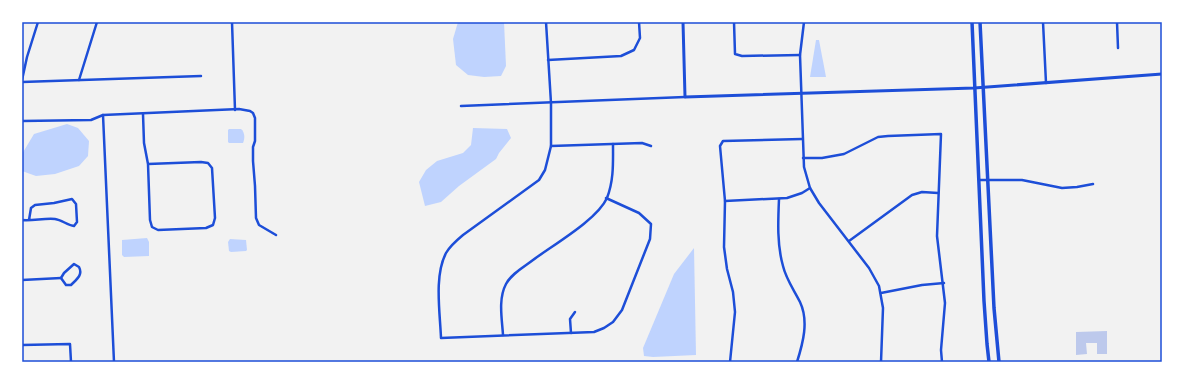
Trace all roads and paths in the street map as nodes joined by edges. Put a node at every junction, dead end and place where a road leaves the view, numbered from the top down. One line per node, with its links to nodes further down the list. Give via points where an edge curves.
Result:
1 (38, 22): 19 (street)
2 (97, 22): 18 (street)
3 (232, 22): 27 (street)
4 (546, 22): 15 (street)
5 (639, 22): 15 (street, via 640,38 634,50 621,56)
6 (683, 22): 24 (street)
7 (734, 22): 14 (street, via 735,54)
8 (804, 22): 14 (street)
9 (972, 22): 21 (main road)
10 (980, 22): 22 (main road)
11 (1043, 22): 20 (street)
12 (1117, 22): 13 (street)
13 (1118, 48)
14 (800, 55): 23 (street)
15 (548, 60): 25 (street)
16 (1162, 74): 20 (street)
17 (201, 76): 18 (street)
18 (79, 80): 19 (street)
19 (22, 81)
20 (1046, 83): 22 (street)
21 (974, 88): 22 (street); 23 (street); 38 (main road)
22 (984, 88): 37 (main road)
23 (801, 94): 24 (street); 31 (street)
24 (685, 97): 25 (street)
25 (551, 103): 26 (street); 33 (street)
26 (461, 106)
27 (236, 110): 28 (street); 47 (street, via 250,111 255,118 253,154 256,218 259,225)
28 (143, 114): 29 (street); 36 (street)
29 (103, 115): 30 (street, via 91,120); 58 (street)
30 (22, 121)
31 (802, 139): 35 (street); 44 (street, via 723,141 720,146)
32 (613, 144): 33 (street); 34 (street, via 642,143); 42 (street, via 613,170)
33 (551, 146): 55 (street, via 546,170 539,180 454,242 446,253 439,275 441,338)
34 (651, 146)
35 (803, 158): 40 (street); 41 (street, via 844,154 878,137 941,134)
36 (148, 164): 36 (street, via 152,227 166,230 206,228 213,225 215,218 212,168 208,163)
37 (988, 179): 38 (street); 39 (street, via 1022,180 1062,188); 64 (main road)
38 (978, 180): 63 (main road)
39 (1093, 184)
40 (810, 188): 43 (street, via 796,196); 48 (street)
41 (938, 193): 48 (street, via 922,192 912,195); 51 (street, via 937,236)
42 (606, 198): 54 (street, via 639,213 651,224 650,239 622,310 616,319 594,332); 55 (street, via 587,221 517,272 506,284 502,297)
43 (779, 199): 44 (street); 60 (street, via 778,242 781,261 787,279 801,304 804,317 803,341)
44 (725, 201): 59 (street, via 724,247 735,312)
45 (22, 220): 46 (street)
46 (29, 220): 46 (street, via 57,219 74,226 77,222 76,204 72,199 35,204 31,208)
47 (276, 236)
48 (849, 241): 52 (street, via 874,276)
49 (62, 278): 49 (street, via 71,265 79,267 80,275 71,285 66,286); 50 (street)
50 (22, 280)
51 (944, 283): 52 (street); 62 (street)
52 (881, 293): 61 (street, via 884,308)
53 (575, 312): 54 (street, via 570,319)
54 (571, 333): 55 (street)
55 (503, 335)
56 (22, 345): 57 (street, via 70,344)
57 (71, 362)
58 (114, 362)
59 (730, 362)
60 (797, 362)
61 (881, 362)
62 (942, 362)
63 (989, 362)
64 (999, 362)

